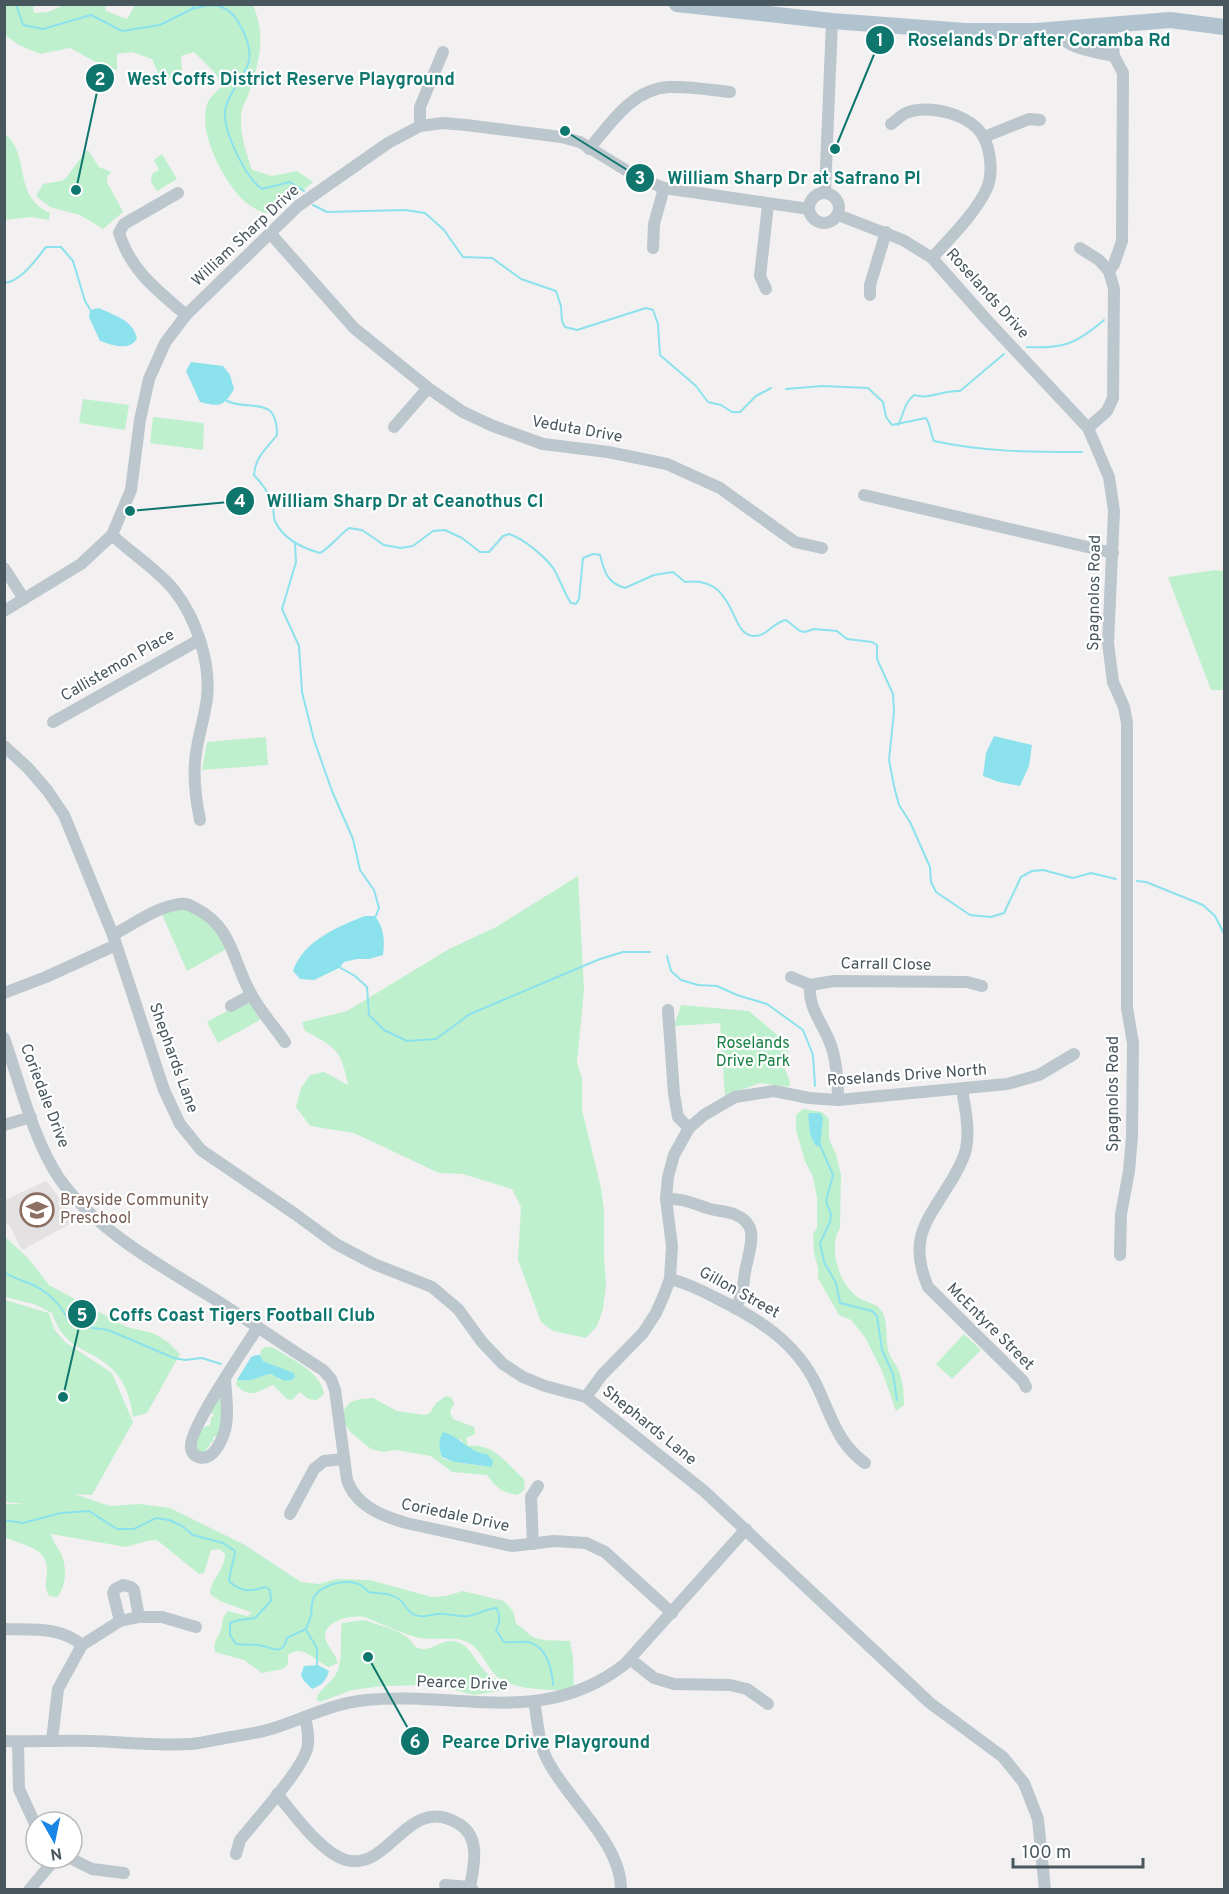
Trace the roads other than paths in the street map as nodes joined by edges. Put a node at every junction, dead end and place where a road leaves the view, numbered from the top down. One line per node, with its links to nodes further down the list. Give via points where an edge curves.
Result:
1 (677, 4): 2 (main road)
2 (832, 21): 5 (main road, via 965,32); 15 (street)
3 (1111, 25): 4 (main road, via 1170,20); 5 (main road); 7 (street)
4 (1224, 27)
5 (1052, 30): 7 (street, via 1073,46)
6 (443, 52): 11 (street, via 420,107)
7 (1114, 56): 25 (street, via 1123,73 1122,241)
8 (730, 92): 13 (street, via 670,87 652,90 626,106)
9 (1040, 120): 12 (street, via 1029,119)
10 (891, 124): 12 (street, via 906,113 924,109 948,111)
11 (420, 126): 13 (street, William Sharp Drive, via 466,124 561,137); 20 (street, William Sharp Drive, via 388,143 298,206)
12 (984, 137): 24 (street, via 990,160 987,189)
13 (590, 149): 14 (street, William Sharp Drive)
14 (664, 188): 17 (street, William Sharp Drive); 22 (street, via 654,224)
15 (825, 192): 18 (street, via 813,197); 19 (street, via 839,202)
16 (178, 193): 28 (street, via 124,224 119,233 124,249 145,280)
17 (768, 205): 18 (street, William Sharp Drive); 26 (street, via 760,276)
18 (809, 209): 19 (street, Roselands Drive, via 812,218 819,222 828,223)
19 (838, 215): 21 (street, Roselands Drive)
20 (270, 232): 28 (street, William Sharp Drive); 29 (street, Veduta Drive, via 354,328)
21 (886, 232): 24 (street, Roselands Drive); 27 (street)
22 (653, 248)
23 (1080, 248): 25 (street)
24 (932, 258): 31 (street, Roselands Drive)
25 (1109, 271): 31 (street, via 1114,289 1113,398 1107,411)
26 (766, 289)
27 (870, 295)
28 (186, 315): 33 (street, William Sharp Drive, via 165,343 149,379 131,490)
29 (428, 388): 30 (street); 34 (street, Veduta Drive, via 463,412 524,438 645,458 687,472 720,488 795,543)
30 (394, 427)
31 (1088, 428): 35 (street, Spagnolos Road, via 1110,477)
32 (864, 495): 35 (street)
33 (112, 535): 37 (street, William Sharp Drive, via 81,564); 39 (street, via 173,589)
34 (822, 548)
35 (1113, 553): 60 (street, Spagnolos Road, via 1108,643 1113,681 1127,723 1127,1008 1134,1062 1132,1137 1121,1214)
36 (4, 568): 37 (street)
37 (24, 599): 38 (street, William Sharp Drive)
38 (4, 611)
39 (199, 640): 40 (street, Callistemon Place); 42 (street, via 207,696 194,772)
40 (53, 722)
41 (4, 746): 43 (street, Shephards Lane, via 28,768 64,815)
42 (200, 820)
43 (114, 940): 47 (street, via 46,977); 48 (street, via 166,907 188,905 211,918 225,934); 66 (street, Shephards Lane, via 164,1089 180,1124 201,1150 336,1244 432,1287 458,1309 504,1364 523,1377)
44 (791, 977): 45 (street)
45 (810, 985): 46 (street, Carrall Close, via 874,981 968,982); 55 (street, via 813,1008 833,1050)
46 (982, 986)
47 (4, 993)
48 (251, 995): 49 (street); 52 (street)
49 (231, 1006)
50 (668, 1010): 58 (street, via 678,1117)
51 (4, 1038): 56 (street, Coriedale Drive)
52 (285, 1042)
53 (1074, 1053): 54 (street, Roselands Drive North, via 1039,1075 1007,1084)
54 (962, 1089): 55 (street, Roselands Drive North); 65 (street, McEntyre Street, via 968,1130 966,1149 922,1228 918,1250 921,1271 928,1287)
55 (838, 1100): 58 (street, Roselands Drive North, via 774,1091 735,1097)
56 (31, 1117): 57 (street); 63 (street, Coriedale Drive, via 59,1177 85,1210)
57 (4, 1125)
58 (689, 1128): 59 (street, Roselands Drive North, via 674,1155)
59 (666, 1199): 61 (street, Roselands Drive North, via 672,1246); 62 (street, via 735,1214 750,1228 753,1236 745,1288)
60 (1120, 1255)
61 (670, 1279): 62 (street, Gillon Street, via 685,1282); 66 (street, Roselands Drive North, via 643,1333)
62 (735, 1308): 68 (street, Gillon Street, via 765,1324 794,1350 817,1386 842,1441)
63 (258, 1327): 64 (street); 67 (street, Coriedale Drive, via 331,1379)
64 (225, 1379): 64 (street, via 191,1438 192,1452 199,1457 213,1453 225,1431)
65 (1026, 1387)
66 (586, 1397): 71 (street, Shephards Lane)
67 (344, 1459): 70 (street, via 324,1461 314,1469); 72 (street, Coriedale Drive, via 351,1492 389,1518 512,1546)
68 (865, 1463)
69 (538, 1486): 72 (street, via 531,1497)
70 (290, 1514)
71 (746, 1529): 73 (street, Pearce Drive); 96 (street, Shephards Lane, via 930,1704 1003,1757 1024,1783 1038,1819)
72 (533, 1544): 73 (street, Coriedale Drive, via 573,1541 596,1547)
73 (672, 1613): 79 (street, Pearce Drive)
74 (140, 1617): 75 (street); 75 (street, via 134,1590 123,1585 113,1593); 76 (street, via 162,1617)
75 (120, 1621): 78 (street)
76 (196, 1627)
77 (4, 1629): 78 (street, via 59,1632)
78 (82, 1645): 83 (street, via 58,1689)
79 (630, 1659): 80 (street, Pearce Drive, via 608,1678 583,1691); 81 (street, via 654,1678 674,1684 730,1685 747,1689)
80 (534, 1701): 82 (street, Pearce Drive, via 365,1700); 95 (street, via 538,1734 549,1763 613,1854)
81 (768, 1704)
82 (305, 1716): 83 (street, Pearce Drive, via 270,1729 190,1744); 86 (street, via 308,1749)
83 (52, 1740): 85 (street, Pearce Drive)
84 (4, 1741): 85 (street, Pearce Drive)
85 (18, 1742): 87 (street, via 19,1789)
86 (277, 1794): 88 (street, via 240,1840); 93 (street, via 328,1852 345,1860 373,1856 417,1820 436,1816 451,1819 463,1826 473,1842)
87 (29, 1810)
88 (236, 1854)
89 (84, 1865): 91 (street)
90 (46, 1870): 94 (street)
91 (124, 1873)
92 (445, 1885): 93 (street)
93 (471, 1888)
94 (29, 1890)
95 (621, 1890)
96 (1046, 1890)

